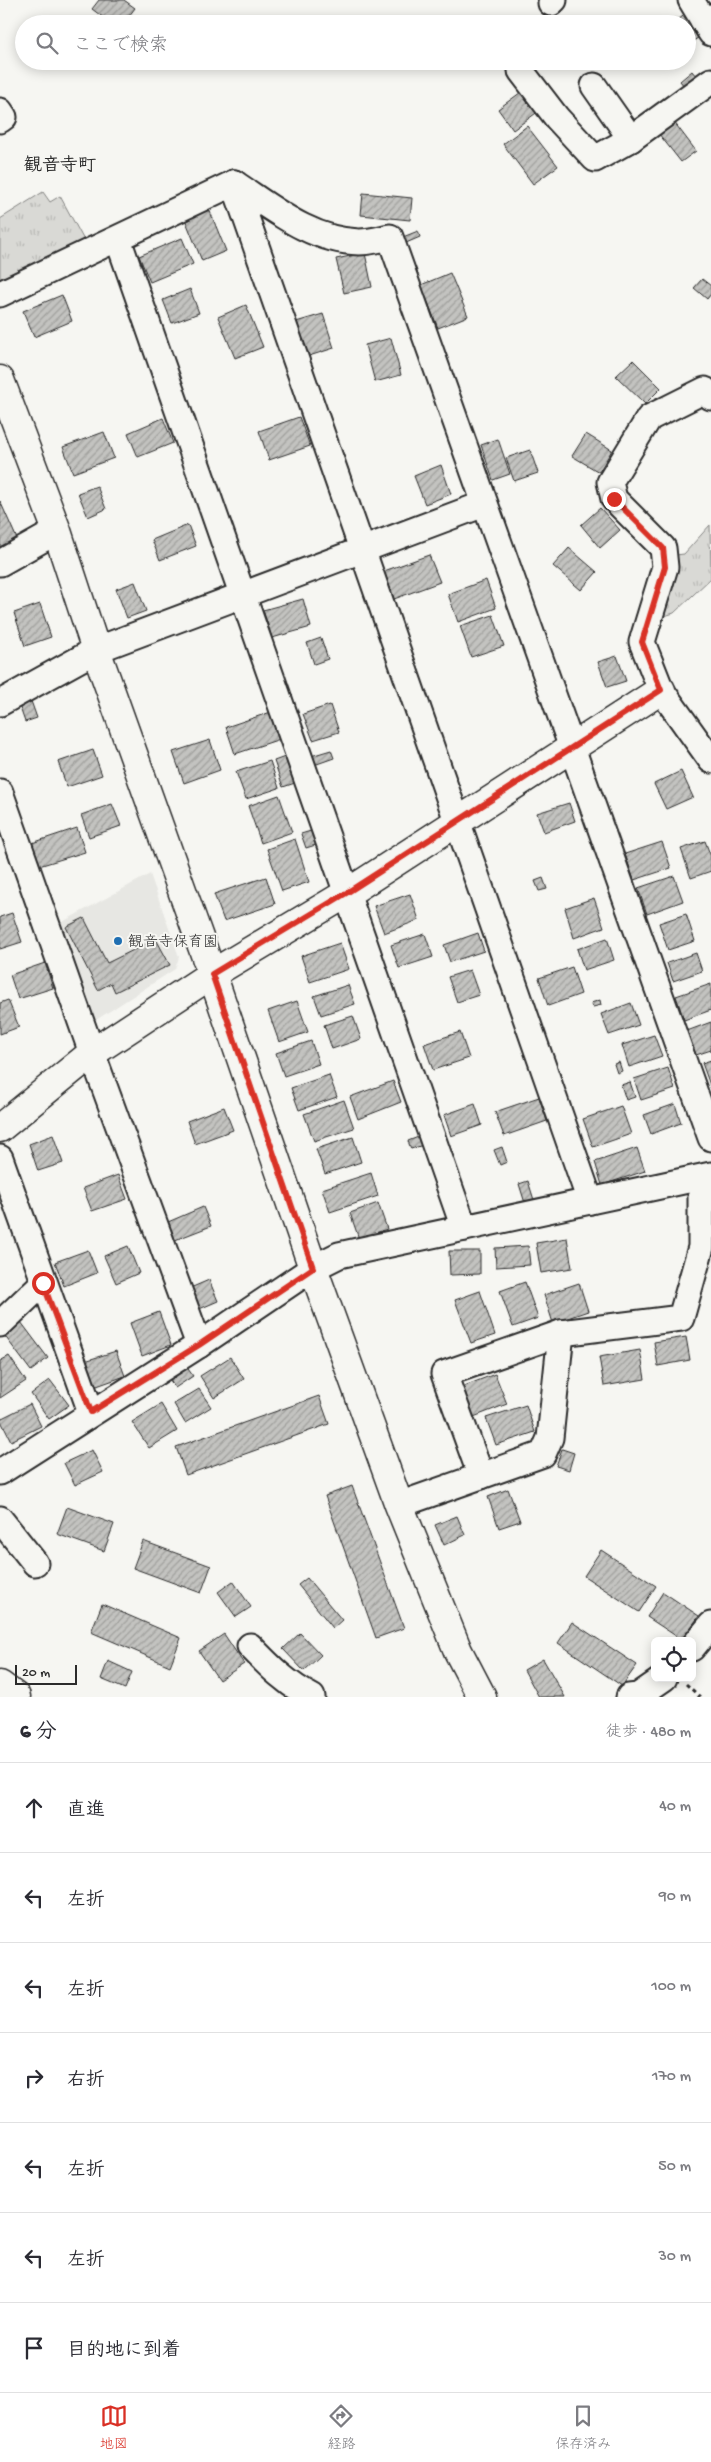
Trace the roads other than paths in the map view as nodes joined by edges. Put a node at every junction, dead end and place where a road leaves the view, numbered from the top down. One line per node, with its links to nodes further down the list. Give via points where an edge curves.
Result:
1 (521, 71): 6 (street, via 594,159)
2 (711, 81): 6 (street)
3 (594, 86): 6 (street)
4 (0, 111): 5 (street, via 4,117)
5 (0, 120)
6 (632, 139)
7 (234, 183): 8 (street); 12 (street, via 292,221 337,240 360,242 390,238); 14 (street)
8 (118, 239): 9 (street); 16 (street)
9 (0, 294)
10 (2, 391): 13 (street)
11 (711, 397): 18 (street, via 705,390 649,418 610,482 614,499 663,548 666,557 642,642)
12 (484, 504): 14 (street); 20 (street)
13 (57, 531): 15 (street); 17 (street)
14 (360, 549): 16 (street); 23 (street)
15 (0, 562)
16 (244, 594): 17 (street); 24 (street)
17 (96, 650): 19 (street); 25 (street)
18 (661, 690): 20 (street); 21 (street)
19 (0, 703)
20 (571, 747): 23 (street); 28 (street)
21 (711, 760)
22 (0, 792): 26 (street)
23 (457, 821): 24 (street); 31 (street)
24 (348, 892): 25 (street); 32 (street)
25 (212, 974): 26 (street); 34 (street)
26 (92, 1053): 27 (street); 38 (street)
27 (0, 1128)
28 (711, 1138)
29 (0, 1158): 35 (street)
30 (706, 1177): 31 (street); 33 (street)
31 (590, 1201): 32 (street)
32 (464, 1228): 34 (street, via 339,1255)
33 (706, 1246): 37 (street, via 681,1318)
34 (313, 1268): 38 (street); 42 (street)
35 (43, 1283): 36 (street); 39 (street)
36 (0, 1324)
37 (561, 1333): 41 (street, via 550,1438 543,1454); 41 (street, via 444,1374)
38 (199, 1345): 39 (street)
39 (91, 1412): 40 (street)
40 (0, 1472)
41 (481, 1476): 42 (street)
42 (399, 1505): 53 (street, via 458,1651)
43 (0, 1519): 44 (street)
44 (35, 1563)
45 (711, 1625): 46 (street)
46 (696, 1643)
47 (250, 1646): 52 (street, via 295,1688)
48 (658, 1682): 50 (street)
49 (0, 1685): 51 (street)
50 (635, 1696)
51 (16, 1697)
52 (312, 1697)
53 (482, 1697)

